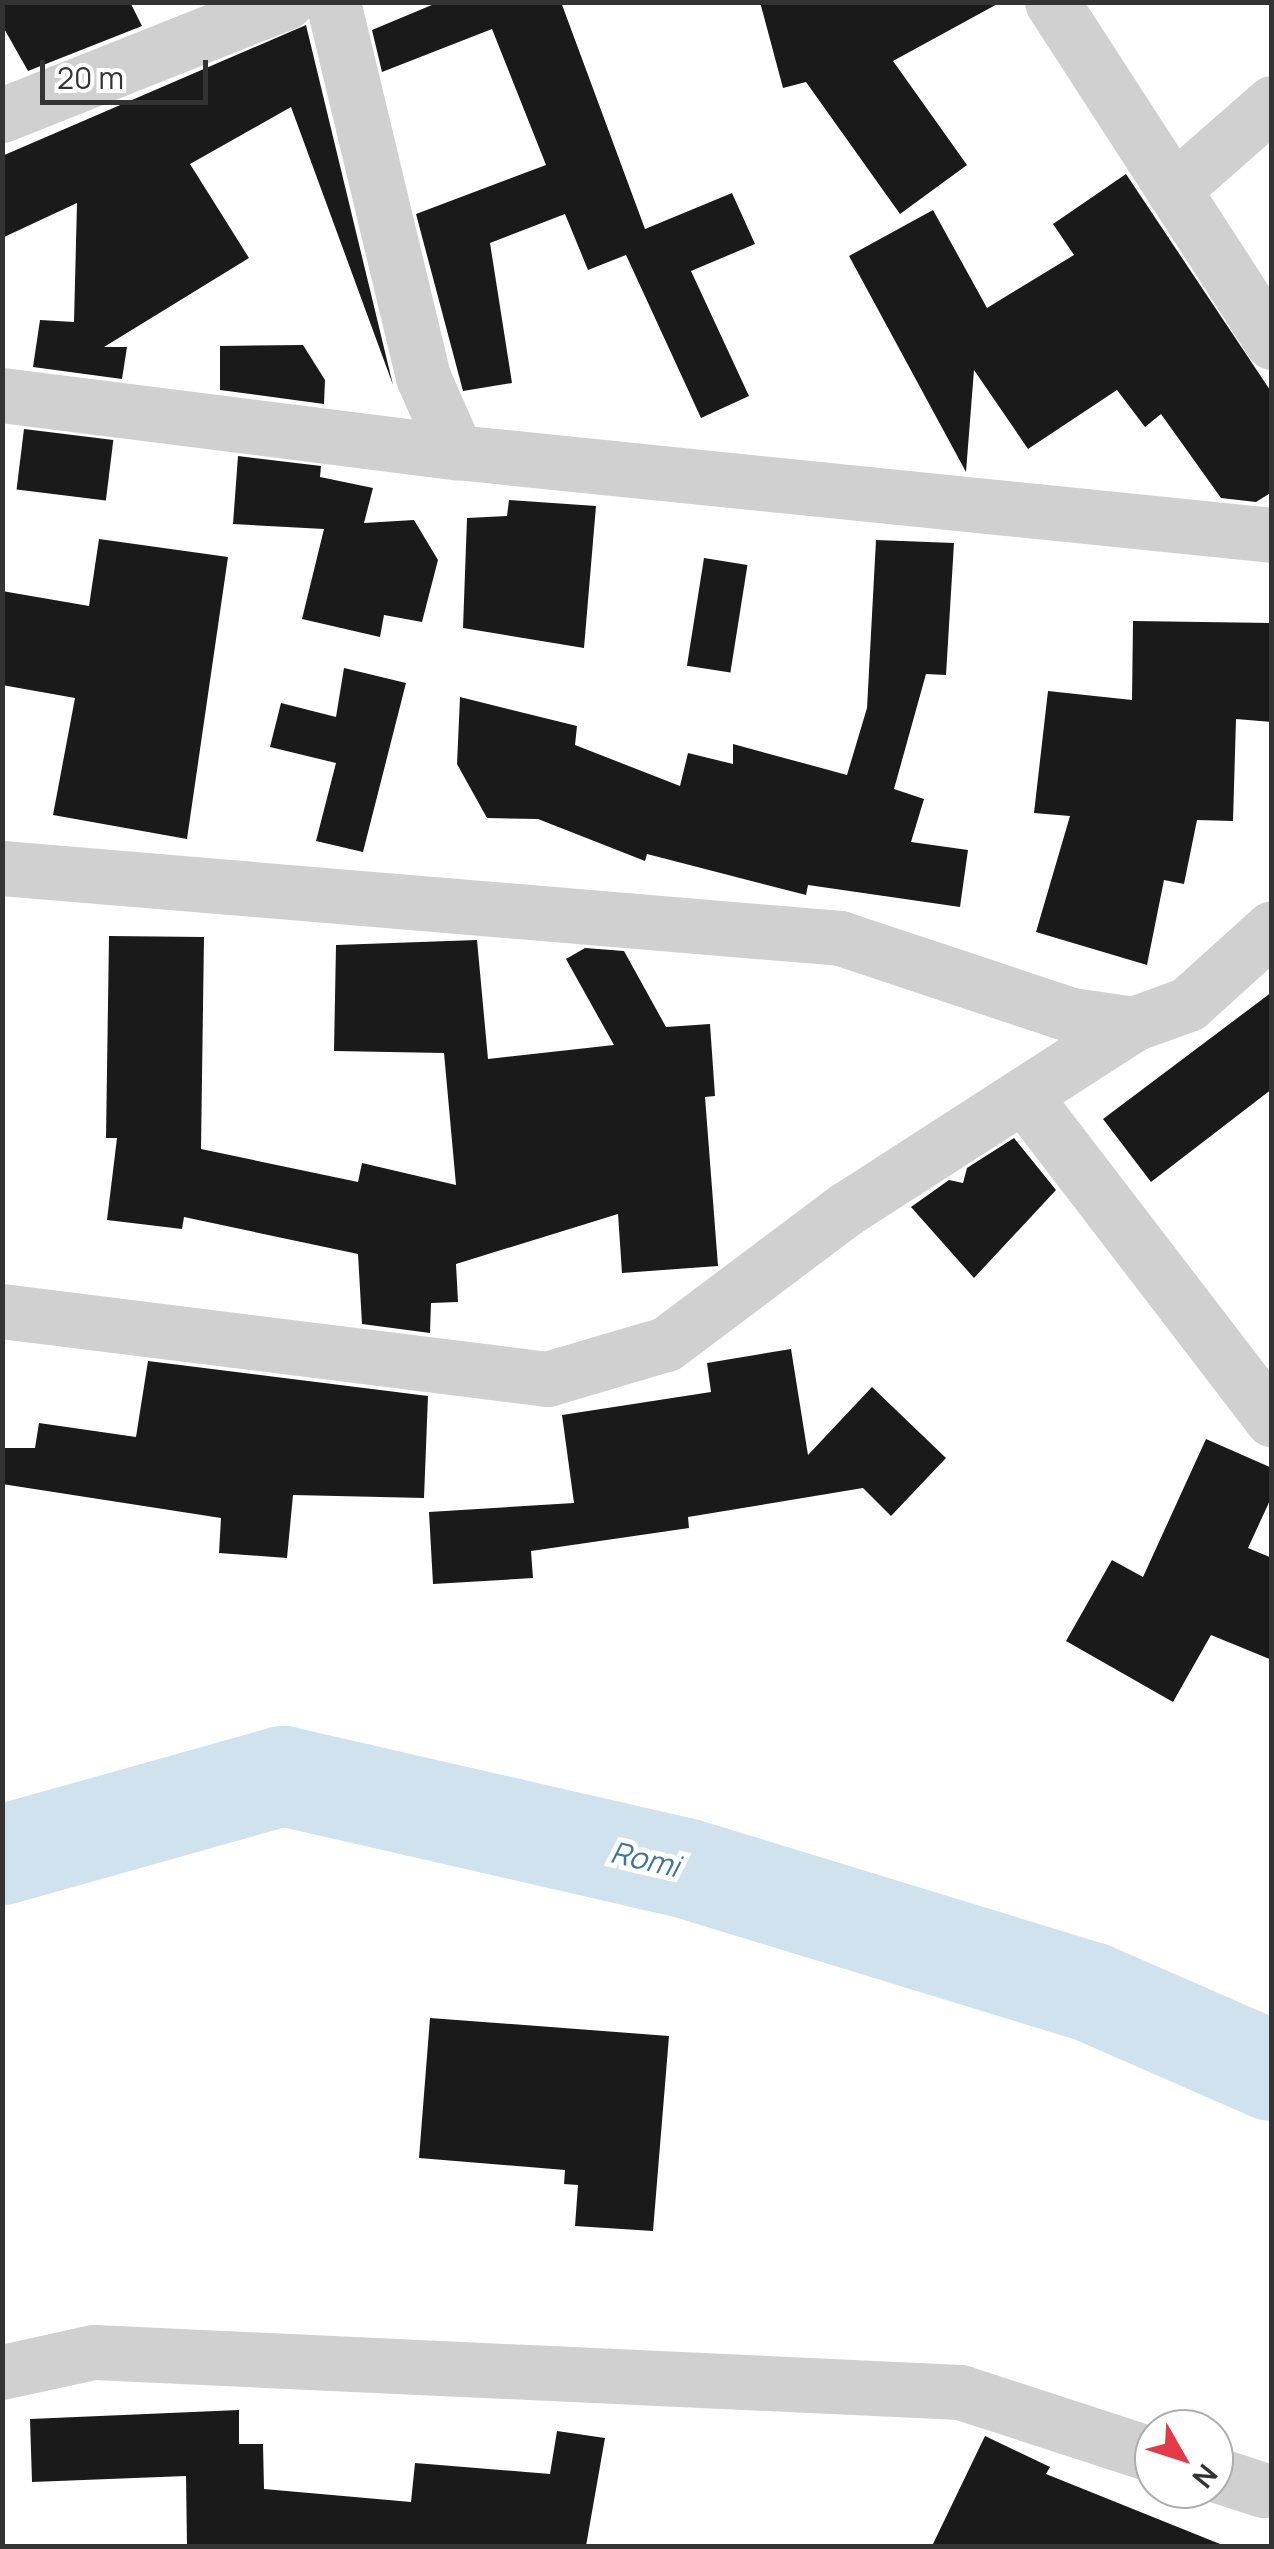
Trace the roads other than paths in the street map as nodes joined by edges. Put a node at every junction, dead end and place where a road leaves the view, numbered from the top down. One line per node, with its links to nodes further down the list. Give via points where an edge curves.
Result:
1 (286, 2): 5 (street)
2 (333, 2): 9 (street, via 423,377)
3 (1052, 2): 6 (street)
4 (1272, 104): 6 (street)
5 (2, 115)
6 (1173, 190): 7 (street)
7 (1272, 342)
8 (2, 395): 9 (street)
9 (456, 452): 10 (street)
10 (1272, 535)
11 (2, 868): 13 (street, via 840,938 1072,1015)
12 (1272, 928): 13 (street, via 1188,1004)
13 (1134, 1024): 14 (street)
14 (1023, 1095): 15 (street, via 846,1209 666,1344 548,1378); 16 (street)
15 (2, 1311)
16 (1272, 1418)
17 (2, 2372): 18 (street, via 94,2352 960,2392)
18 (1134, 2449)

